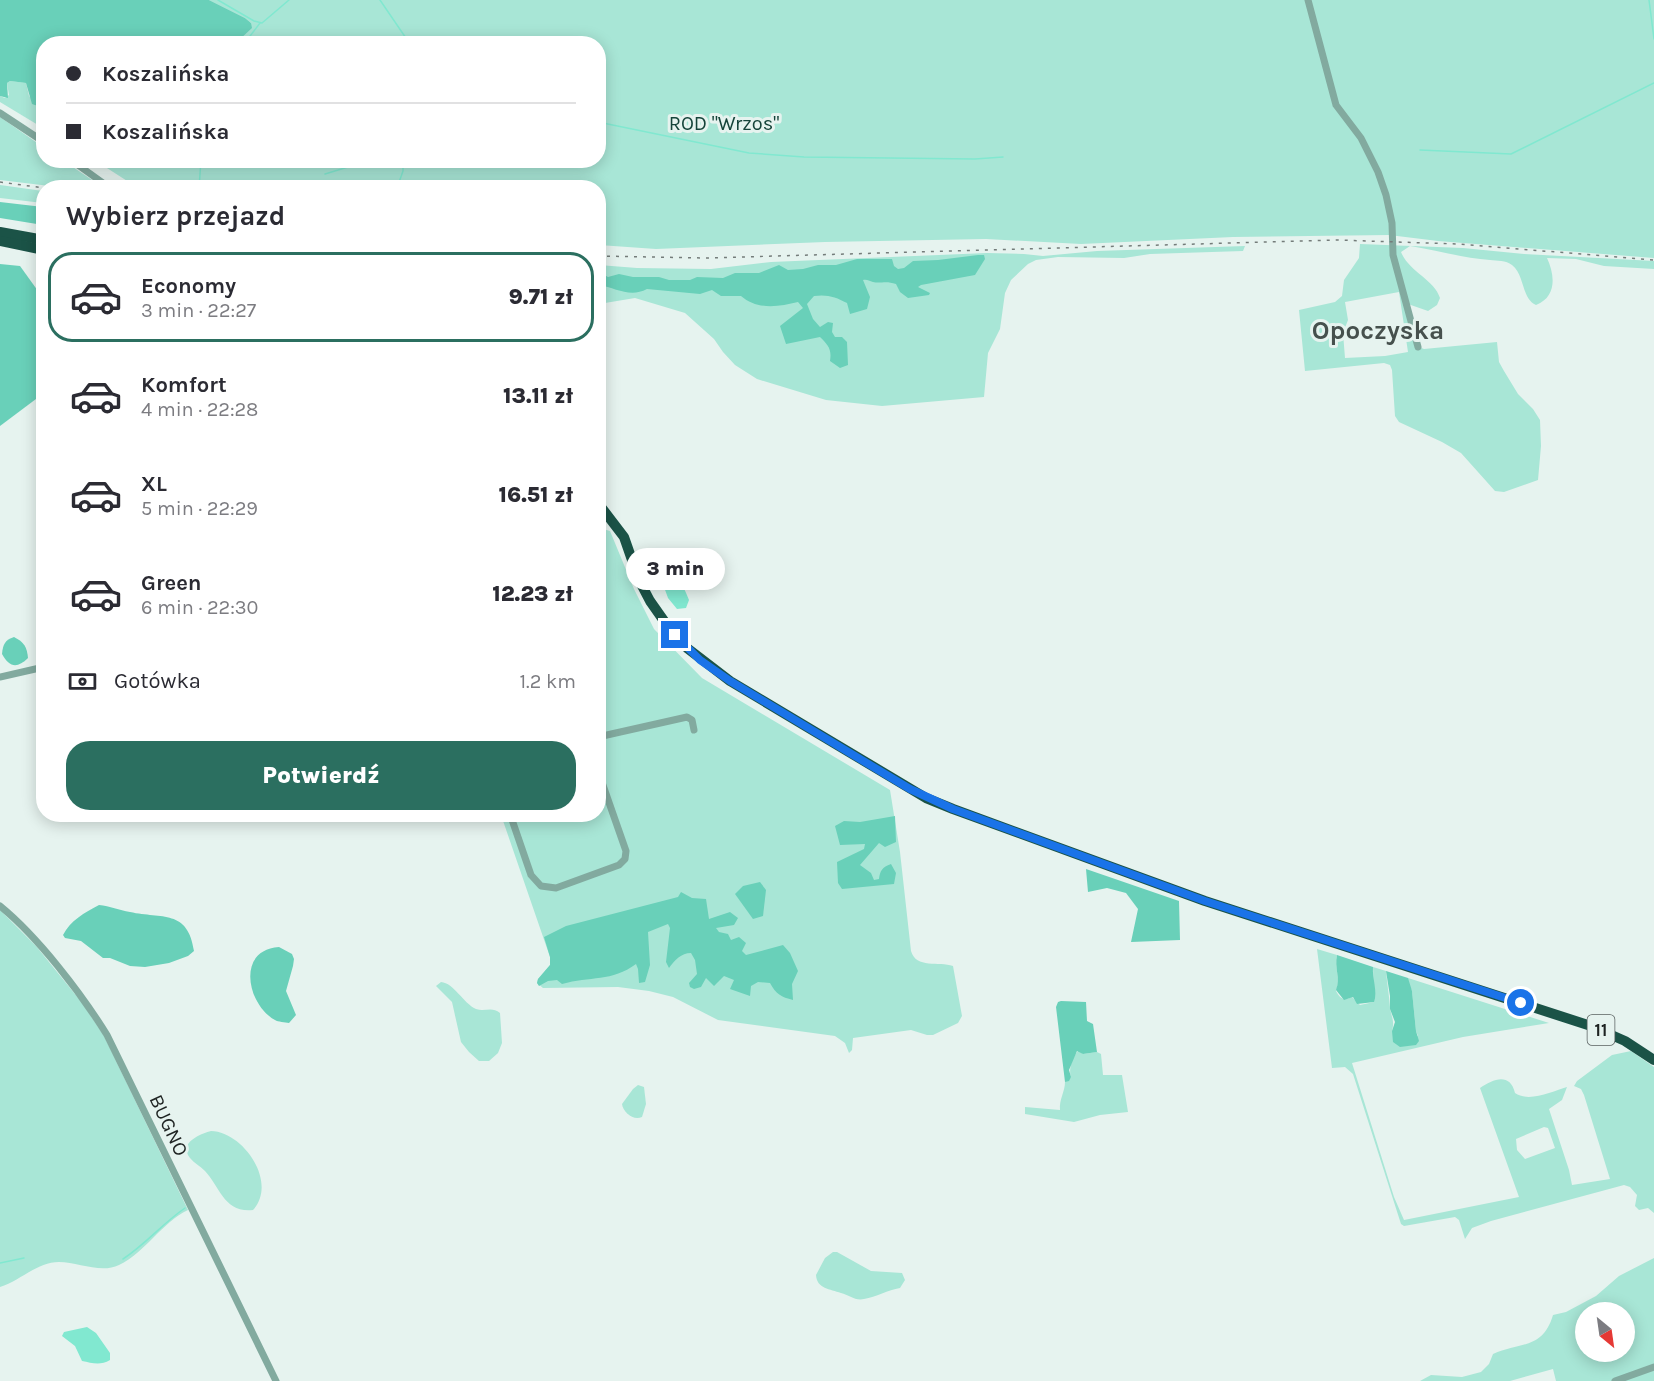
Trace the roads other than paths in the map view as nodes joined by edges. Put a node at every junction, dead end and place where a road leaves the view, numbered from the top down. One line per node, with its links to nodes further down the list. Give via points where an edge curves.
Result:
1 (1308, 0): 10 (street, via 1336,105 1361,138 1386,195 1393,255)
2 (0, 113): 3 (street)
3 (36, 137)
4 (81, 168): 5 (street)
5 (99, 180)
6 (0, 232): 7 (highway)
7 (36, 239)
8 (0, 241): 9 (highway)
9 (36, 248)
10 (1418, 347)
11 (606, 513): 19 (highway, 11, via 624,537 639,580 657,612 694,654 730,681 926,798 1205,901 1611,1034)
12 (36, 669): 13 (street)
13 (0, 677)
14 (693, 730): 15 (street, via 692,720 687,717)
15 (606, 735)
16 (606, 794): 17 (street, via 626,860 556,888 541,886 534,879)
17 (513, 822)
18 (0, 906): 21 (street, BUGNO, via 38,944 107,1035)
19 (1654, 1060)
20 (1654, 1367): 22 (street)
21 (276, 1381)
22 (1615, 1381)

